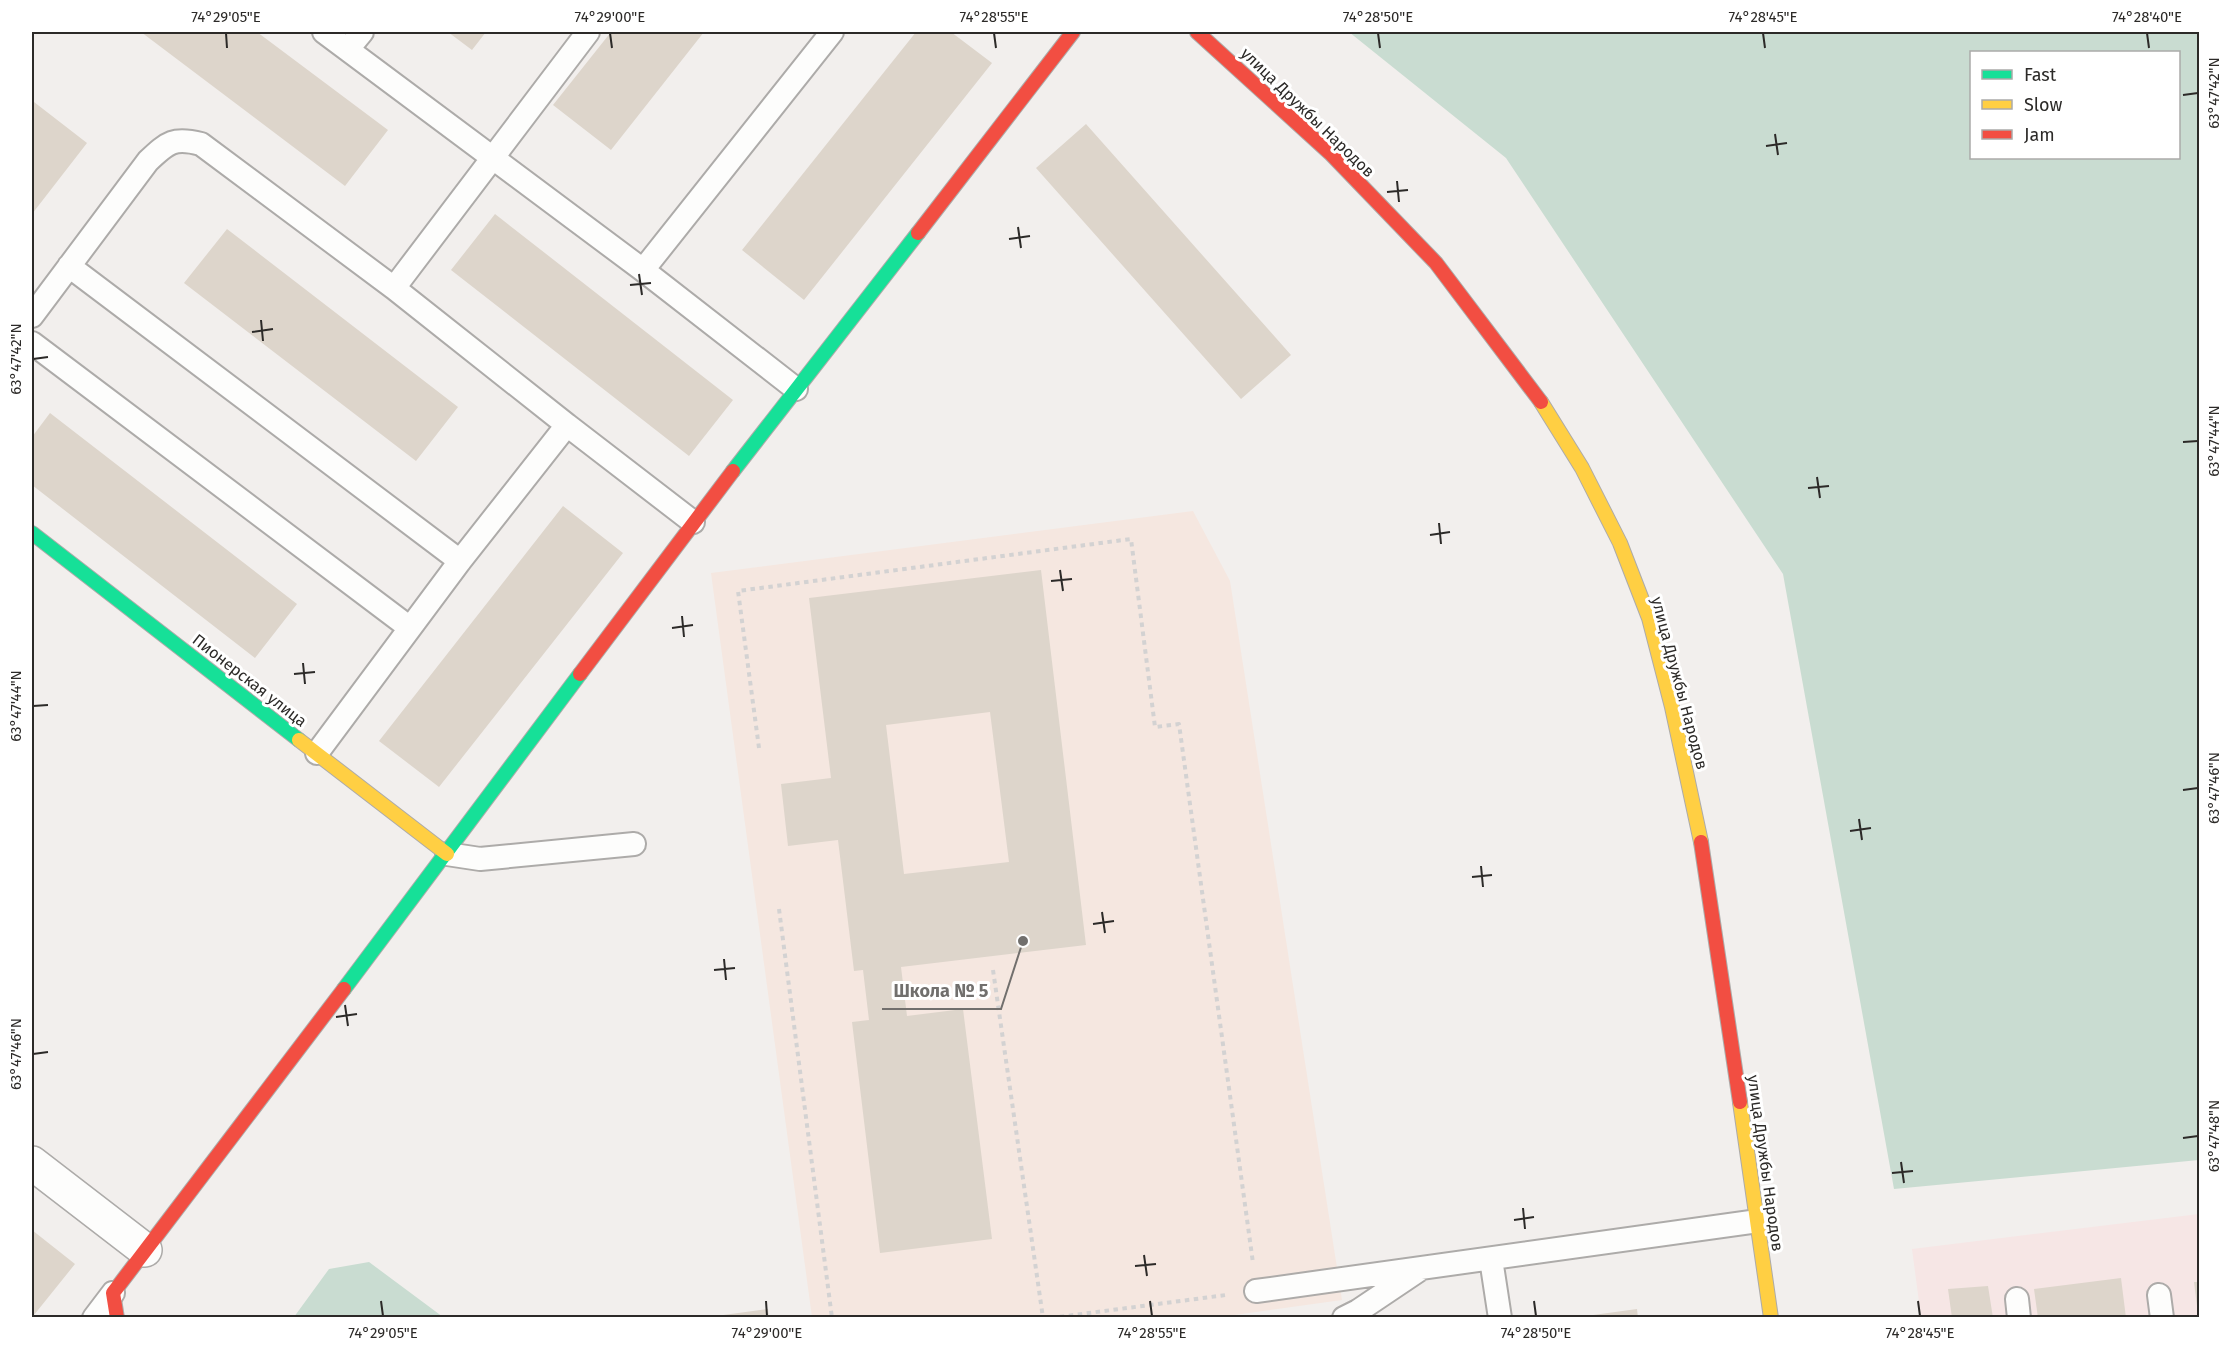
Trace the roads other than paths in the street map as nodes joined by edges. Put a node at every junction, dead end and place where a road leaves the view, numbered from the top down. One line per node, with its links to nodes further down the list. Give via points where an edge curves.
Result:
1 (324, 32): 6 (lane)
2 (588, 32): 7 (lane)
3 (831, 32): 9 (lane)
4 (1073, 32): 13 (street)
5 (1197, 32): 23 (street, улица Дружбы Народов, via 1330,153 1436,263 1536,394 1582,468 1620,543 1649,618 1700,836)
6 (355, 40): 7 (lane)
7 (493, 158): 9 (lane); 10 (lane)
8 (69, 266): 10 (lane, via 148,161 164,146 183,139 201,144); 11 (lane); 17 (lane)
9 (643, 270): 13 (lane)
10 (394, 288): 14 (lane)
11 (32, 316)
12 (32, 343): 18 (lane)
13 (796, 389): 15 (street)
14 (567, 425): 15 (lane); 17 (lane)
15 (693, 522): 21 (street)
16 (32, 533): 19 (street, Пионерская улица)
17 (460, 561): 18 (lane)
18 (410, 628): 19 (lane)
19 (317, 753): 21 (street, Пионерская улица)
20 (634, 844): 21 (lane, via 480,859)
21 (447, 854): 24 (street)
22 (32, 1163): 24 (street)
23 (1758, 1221): 25 (lane); 33 (street, улица Дружбы Народов)
24 (145, 1250): 28 (street)
25 (1491, 1258): 26 (lane); 32 (lane)
26 (1423, 1268): 27 (lane); 31 (lane)
27 (1256, 1290)
28 (113, 1293): 29 (lane); 30 (street)
29 (94, 1317)
30 (117, 1317)
31 (1344, 1317)
32 (1500, 1317)
33 (1771, 1317)

